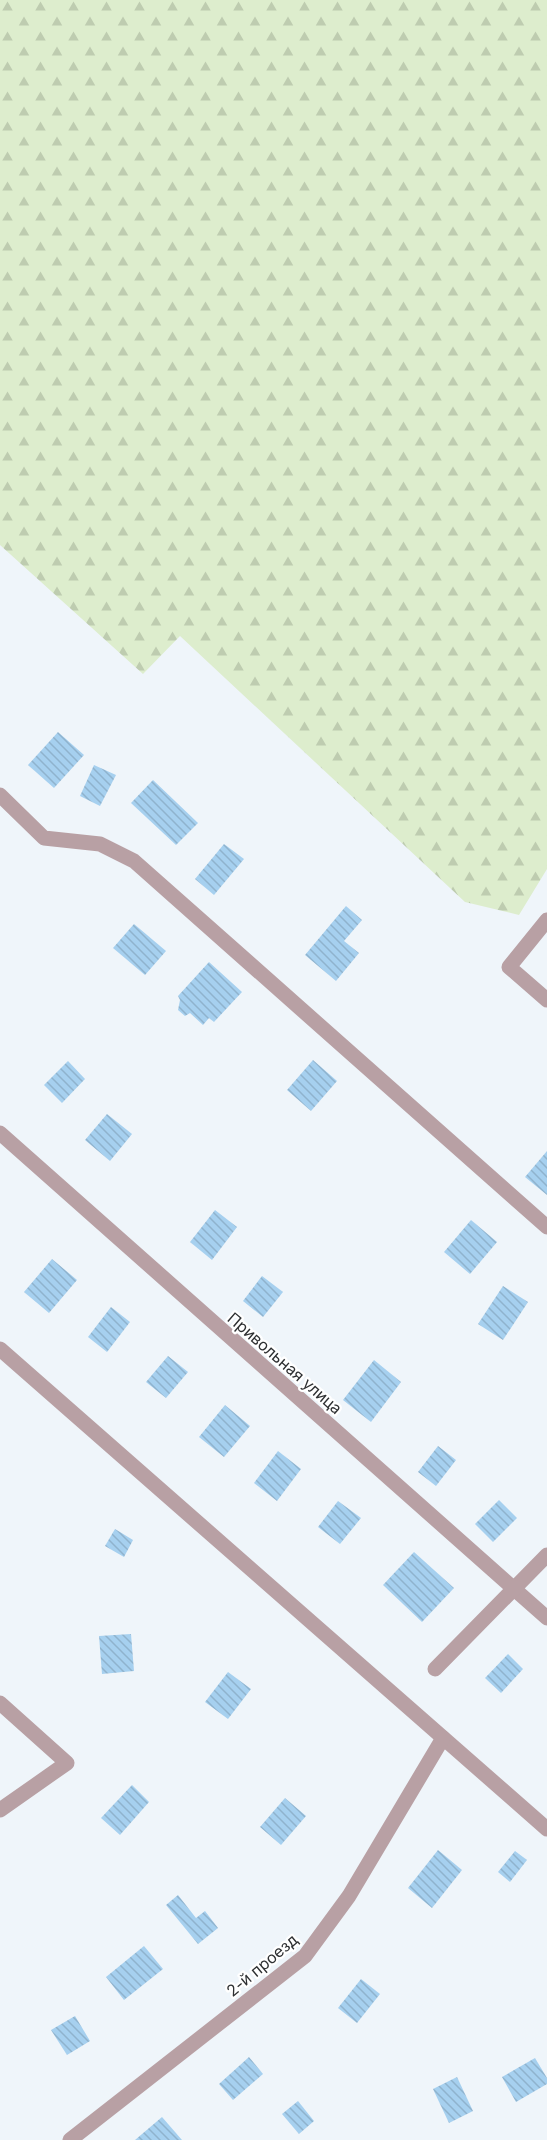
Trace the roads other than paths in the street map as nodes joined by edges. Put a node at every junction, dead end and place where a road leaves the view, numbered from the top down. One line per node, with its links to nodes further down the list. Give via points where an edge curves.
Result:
1 (0, 795): 5 (street, via 44,838 100,843 134,861)
2 (547, 920): 3 (street, via 509,968)
3 (547, 1000)
4 (0, 1133): 8 (street, Привольная улица)
5 (547, 1227)
6 (0, 1349): 12 (street)
7 (547, 1555): 8 (street)
8 (515, 1589): 9 (street, Привольная улица); 10 (street)
9 (547, 1618)
10 (435, 1669)
11 (0, 1702): 13 (street, via 67,1763)
12 (443, 1738): 14 (street); 15 (street, 2-й проезд, via 349,1896 305,1956)
13 (0, 1810)
14 (547, 1829)
15 (70, 2140)

